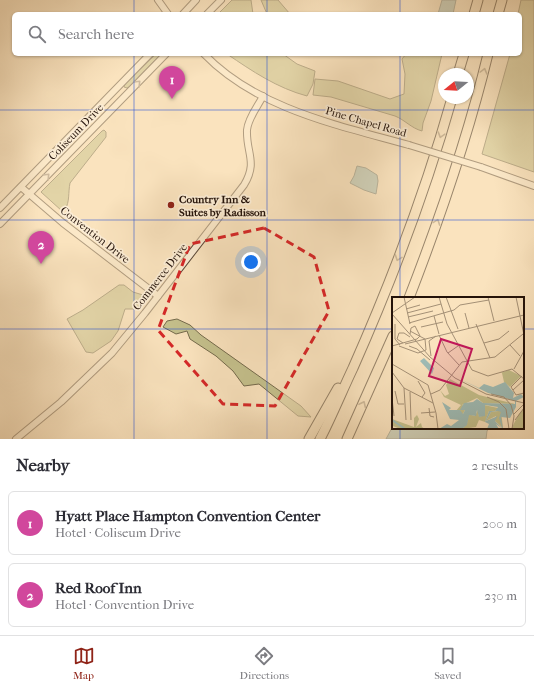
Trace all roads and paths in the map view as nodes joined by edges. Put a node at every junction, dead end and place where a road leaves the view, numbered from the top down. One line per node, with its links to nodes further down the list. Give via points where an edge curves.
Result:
1 (158, 0): 6 (street)
2 (196, 0): 7 (street)
3 (220, 0): 8 (street)
4 (478, 0): 9 (highway)
5 (502, 0): 10 (highway)
6 (167, 12)
7 (185, 12)
8 (209, 12)
9 (475, 12)
10 (499, 12)
11 (148, 56): 20 (street, Coliseum Drive)
12 (164, 56): 21 (street, Coliseum Drive, one-way to 12)
13 (206, 56): 17 (street, Pine Chapel Road, via 227,74)
14 (463, 56): 16 (highway)
15 (487, 56): 25 (highway, one-way to 15, via 447,192)
16 (460, 68)
17 (263, 96): 19 (street, Pine Chapel Road, bridge, via 317,118); 24 (street, Commerce Drive, via 248,125 251,164 247,179)
18 (450, 104): 27 (highway, one-way to 27, via 427,180 391,279)
19 (534, 186)
20 (21, 187): 21 (street, Convention Drive); 22 (street, Coliseum Drive)
21 (29, 194): 23 (street, Coliseum Drive); 24 (street, Convention Drive)
22 (0, 208)
23 (0, 224)
24 (158, 296): 28 (street, Commerce Drive, via 98,368)
25 (409, 297)
26 (392, 338): 31 (highway, one-way to 26)
27 (363, 345): 29 (highway); 30 (highway)
28 (16, 439)
29 (309, 439)
30 (320, 439)
31 (347, 439)

